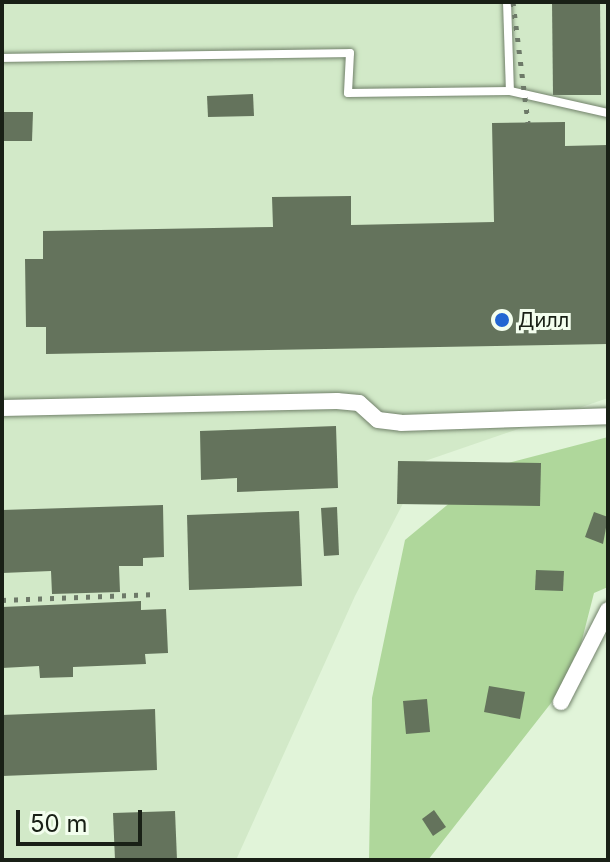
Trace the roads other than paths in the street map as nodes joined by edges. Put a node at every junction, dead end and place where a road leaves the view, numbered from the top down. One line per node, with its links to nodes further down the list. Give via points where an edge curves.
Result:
1 (507, 2): 3 (lane)
2 (2, 58): 3 (lane, via 350,53 348,93)
3 (510, 91): 4 (lane)
4 (608, 113)
5 (2, 408): 6 (street, via 337,401 359,403 378,420 401,423)
6 (608, 416)
7 (608, 610): 8 (street)
8 (561, 702)

